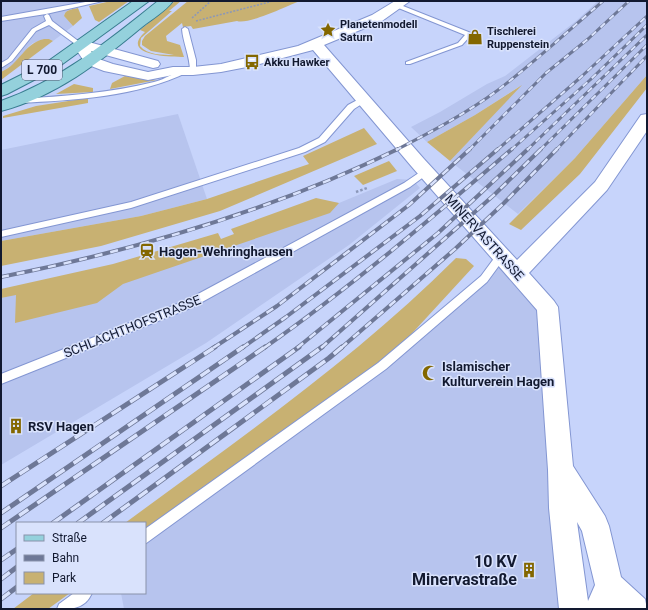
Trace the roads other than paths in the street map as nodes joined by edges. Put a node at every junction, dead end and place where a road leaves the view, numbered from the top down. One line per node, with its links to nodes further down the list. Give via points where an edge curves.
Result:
1 (100, 1): 5 (lane)
2 (142, 1): 9 (main road, L 700)
3 (166, 1): 11 (main road, L 700)
4 (401, 3): 10 (street, via 376,18); 13 (lane, via 469,34 460,44)
5 (46, 12): 6 (lane); 7 (lane)
6 (1, 18)
7 (49, 22): 9 (lane); 14 (lane, via 34,30 10,60)
8 (185, 29): 15 (lane, via 187,43 194,59)
9 (80, 44): 11 (street); 12 (street); 16 (main road, L 700, via 52,65)
10 (316, 44): 15 (street, via 252,62); 17 (street, MINERVASTRASSE)
11 (106, 50): 12 (main road, L 700); 15 (street, via 135,60)
12 (91, 61): 15 (street, via 109,68 148,76); 18 (main road, L 700, via 54,84)
13 (408, 63)
14 (1, 66)
15 (184, 71): 18 (lane, via 160,83 134,88)
16 (1, 91)
17 (364, 100): 21 (street, MINERVASTRASSE); 22 (lane, via 351,107 322,140 302,150 131,204)
18 (19, 101): 19 (main road, L 700)
19 (1, 106)
20 (647, 119): 23 (street, via 601,186)
21 (426, 171): 23 (street, MINERVASTRASSE); 24 (lane, SCHLACHTHOFSTRASSE, via 407,185 189,304)
22 (1, 234)
23 (509, 264): 25 (street, MINERVASTRASSE, via 547,307); 26 (lane, via 484,279 382,366)
24 (1, 378)
25 (562, 470): 28 (street, MINERVASTRASSE, via 595,526); 30 (street, MINERVASTRASSE, via 562,508)
26 (146, 536)
27 (84, 594): 29 (lane)
28 (604, 597): 31 (street)
29 (64, 609)
30 (574, 609)
31 (635, 609)

